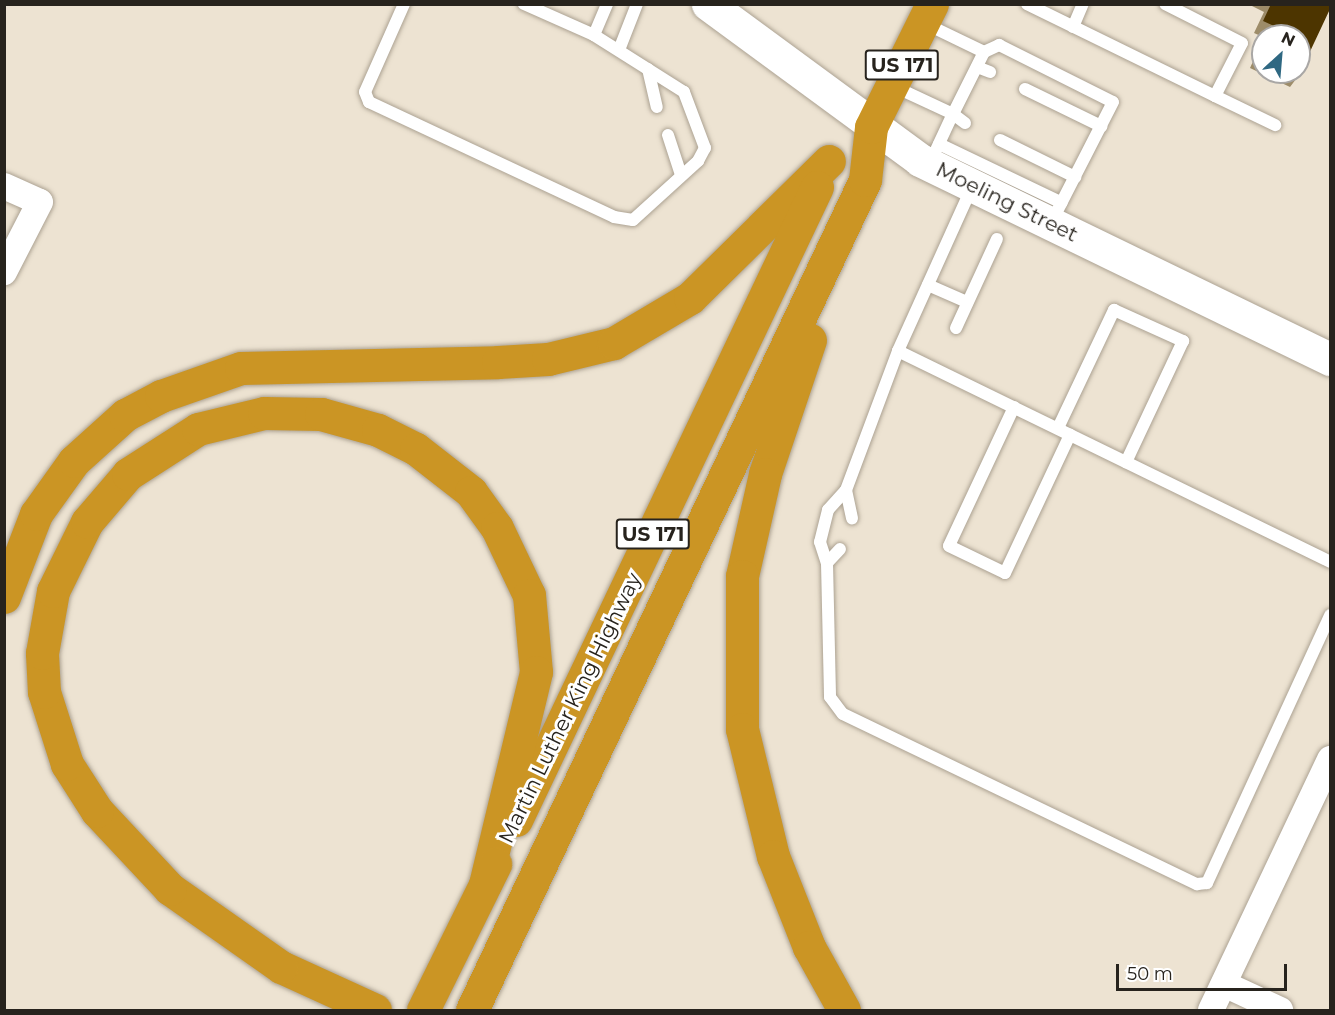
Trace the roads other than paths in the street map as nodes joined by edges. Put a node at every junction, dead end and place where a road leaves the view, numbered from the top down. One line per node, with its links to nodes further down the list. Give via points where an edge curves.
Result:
1 (404, 4): 30 (lane, via 365,92 376,108 614,217 633,220)
2 (524, 4): 11 (lane)
3 (607, 4): 11 (lane)
4 (637, 4): 12 (lane)
5 (708, 4): 25 (street, Moeling Street)
6 (1027, 4): 10 (lane)
7 (1083, 4): 10 (lane)
8 (1165, 4): 19 (lane, via 1242,43)
9 (928, 14): 13 (lane); 17 (highway, Martin Luther King Highway / US 171)
10 (1073, 27): 19 (lane)
11 (594, 35): 12 (lane)
12 (619, 50): 15 (lane)
13 (984, 52): 14 (lane); 24 (lane, via 999,45 1113,102)
14 (976, 67): 16 (lane); 21 (lane)
15 (648, 69): 20 (lane); 30 (lane, via 684,92 704,135 698,160)
16 (990, 72)
17 (892, 85): 21 (lane); 25 (highway, Martin Luther King Highway / US 171)
18 (1025, 89): 24 (lane)
19 (1215, 96): 23 (lane)
20 (657, 107)
21 (953, 114): 22 (lane); 28 (lane)
22 (965, 123)
23 (1275, 125)
24 (1101, 126): 31 (lane)
25 (871, 127): 28 (street, Moeling Street); 29 (highway, Martin Luther King Highway / US 171); 32 (highway, Martin Luther King Highway / US 171)
26 (668, 135): 30 (lane)
27 (1000, 140): 31 (lane)
28 (934, 154): 34 (street, Moeling Street); 35 (lane)
29 (829, 161): 52 (highway, via 690,298 614,343 548,359 498,363 241,369 201,378 161,396 118,421 74,461 36,514); 55 (highway, Martin Luther King Highway / US 171)
30 (681, 175)
31 (1076, 177): 35 (lane)
32 (866, 180): 59 (highway, Martin Luther King Highway / US 171); 60 (highway, via 765,474 742,576 739,623 742,729 761,819 809,947)
33 (4, 186): 37 (street, via 40,202)
34 (973, 186): 35 (street, Moeling Street); 38 (lane)
35 (1057, 213): 42 (street, Moeling Street)
36 (997, 238): 39 (lane)
37 (4, 272)
38 (928, 285): 39 (lane); 41 (lane)
39 (967, 302): 40 (lane)
40 (956, 328)
41 (898, 351): 43 (lane); 47 (lane)
42 (1330, 359)
43 (1014, 407): 44 (lane); 45 (lane, via 949,546 1005,573)
44 (1058, 428): 45 (lane); 46 (lane, via 1114,310 1183,341)
45 (1070, 435): 46 (lane)
46 (1126, 462): 50 (lane)
47 (846, 490): 48 (lane); 51 (lane, via 828,510 820,542)
48 (852, 518)
49 (840, 549): 51 (lane)
50 (1330, 562)
51 (827, 564): 53 (lane, via 830,697 843,714 1197,884 1214,873)
52 (4, 597)
53 (1330, 615)
54 (1330, 759): 56 (street)
55 (485, 885): 57 (highway, via 536,672 529,595 497,528 471,492 397,440 321,414 264,413 198,429 128,474 87,522 50,609 42,652 44,692 67,764 97,811 170,889 281,967); 58 (highway, Martin Luther King Highway / US 171)
56 (1224, 984): 61 (street); 62 (street)
57 (375, 1011)
58 (423, 1011)
59 (472, 1011)
60 (844, 1011)
61 (1211, 1011)
62 (1280, 1011)

